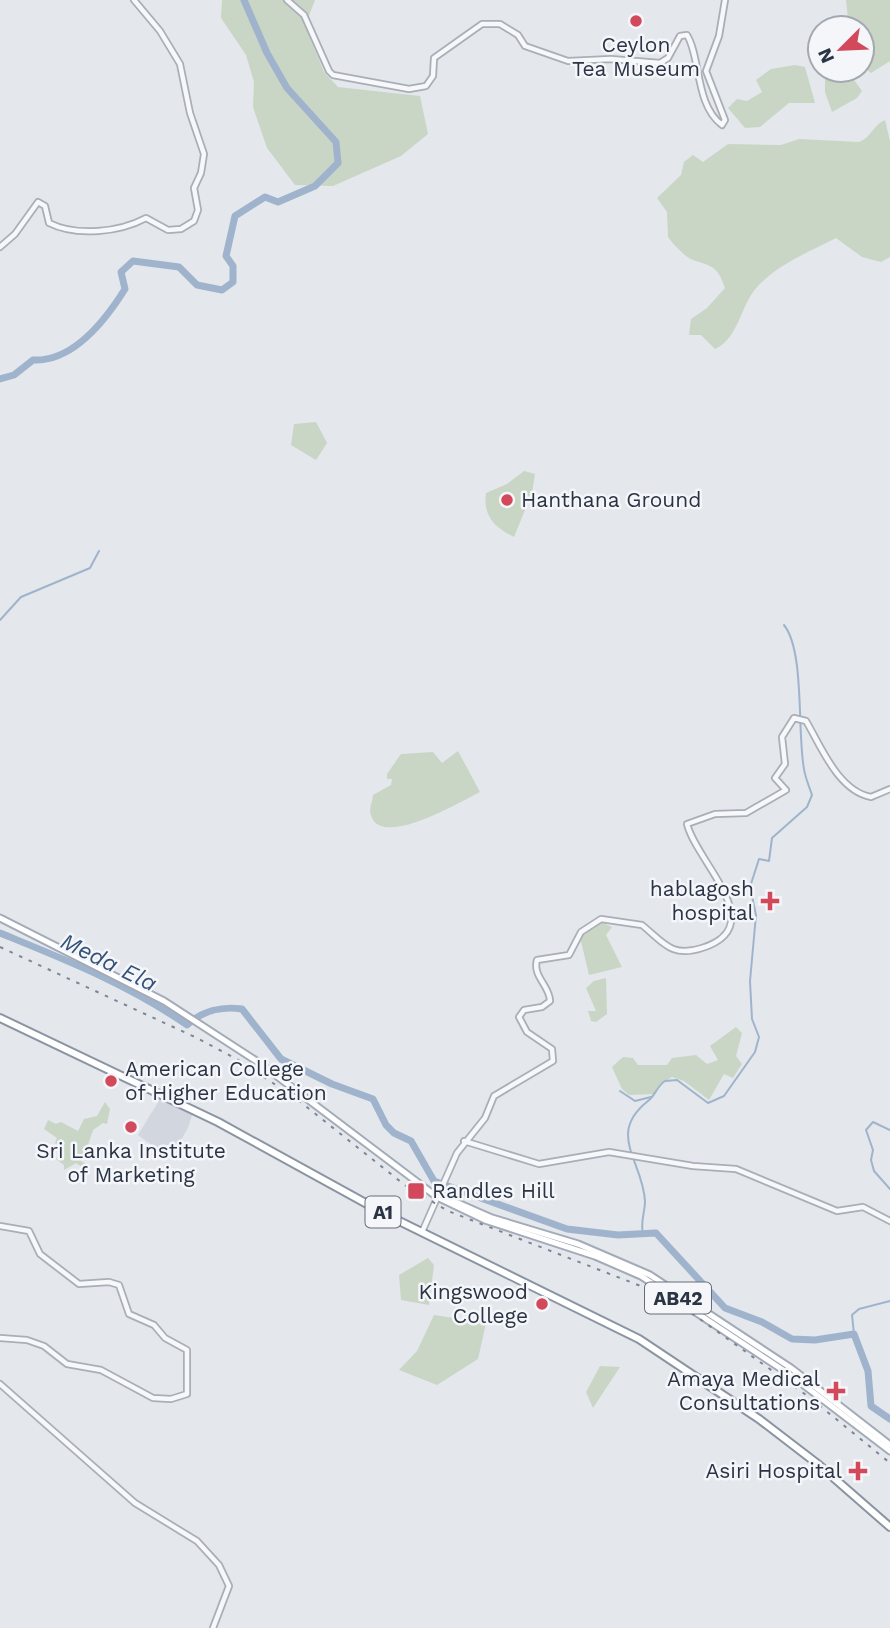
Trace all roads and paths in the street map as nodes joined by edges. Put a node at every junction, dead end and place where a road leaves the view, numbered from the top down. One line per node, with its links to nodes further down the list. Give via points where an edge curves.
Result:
1 (134, 0): 4 (street, via 176,54 184,73 190,113 204,154 194,188 198,210 194,221 168,230 146,218 92,233 49,223 38,202)
2 (287, 0): 3 (street, via 304,15 333,75 409,89 426,86 433,76 434,58 482,24 500,24 518,35 525,46 568,61 660,63 680,36 687,35 699,83 722,125 725,120 706,71 719,36)
3 (725, 0)
4 (0, 247)
5 (890, 789): 8 (street, via 871,797 859,793 829,765 820,741 801,718 788,723 782,737 785,765 775,778 786,790 746,813 715,814 687,824 730,908 730,929 723,940 682,952 656,940 639,923 601,919 581,932 569,955 542,957 535,969 550,1001 524,1010 520,1022 527,1032 547,1043 553,1061 494,1096 485,1118)
6 (0, 918): 9 (main road, AB42, via 188,1017 284,1080 417,1183)
7 (0, 1018): 12 (highway, A1, via 218,1122)
8 (464, 1141): 9 (street); 10 (street, via 539,1164 609,1152 736,1168 837,1211 863,1207)
9 (439, 1193): 12 (street); 15 (main road, AB42, via 492,1218 590,1249 650,1275 791,1368)
10 (890, 1221)
11 (0, 1226): 13 (street, via 29,1231 40,1254 79,1284 119,1285 129,1314 154,1325 165,1338 187,1350 187,1394 153,1398 101,1370 67,1364 44,1346)
12 (422, 1232): 16 (highway, A1, via 670,1358 799,1450)
13 (0, 1338)
14 (0, 1384): 17 (street, via 135,1503 197,1541 219,1564 229,1586)
15 (889, 1447)
16 (890, 1527)
17 (213, 1628)

